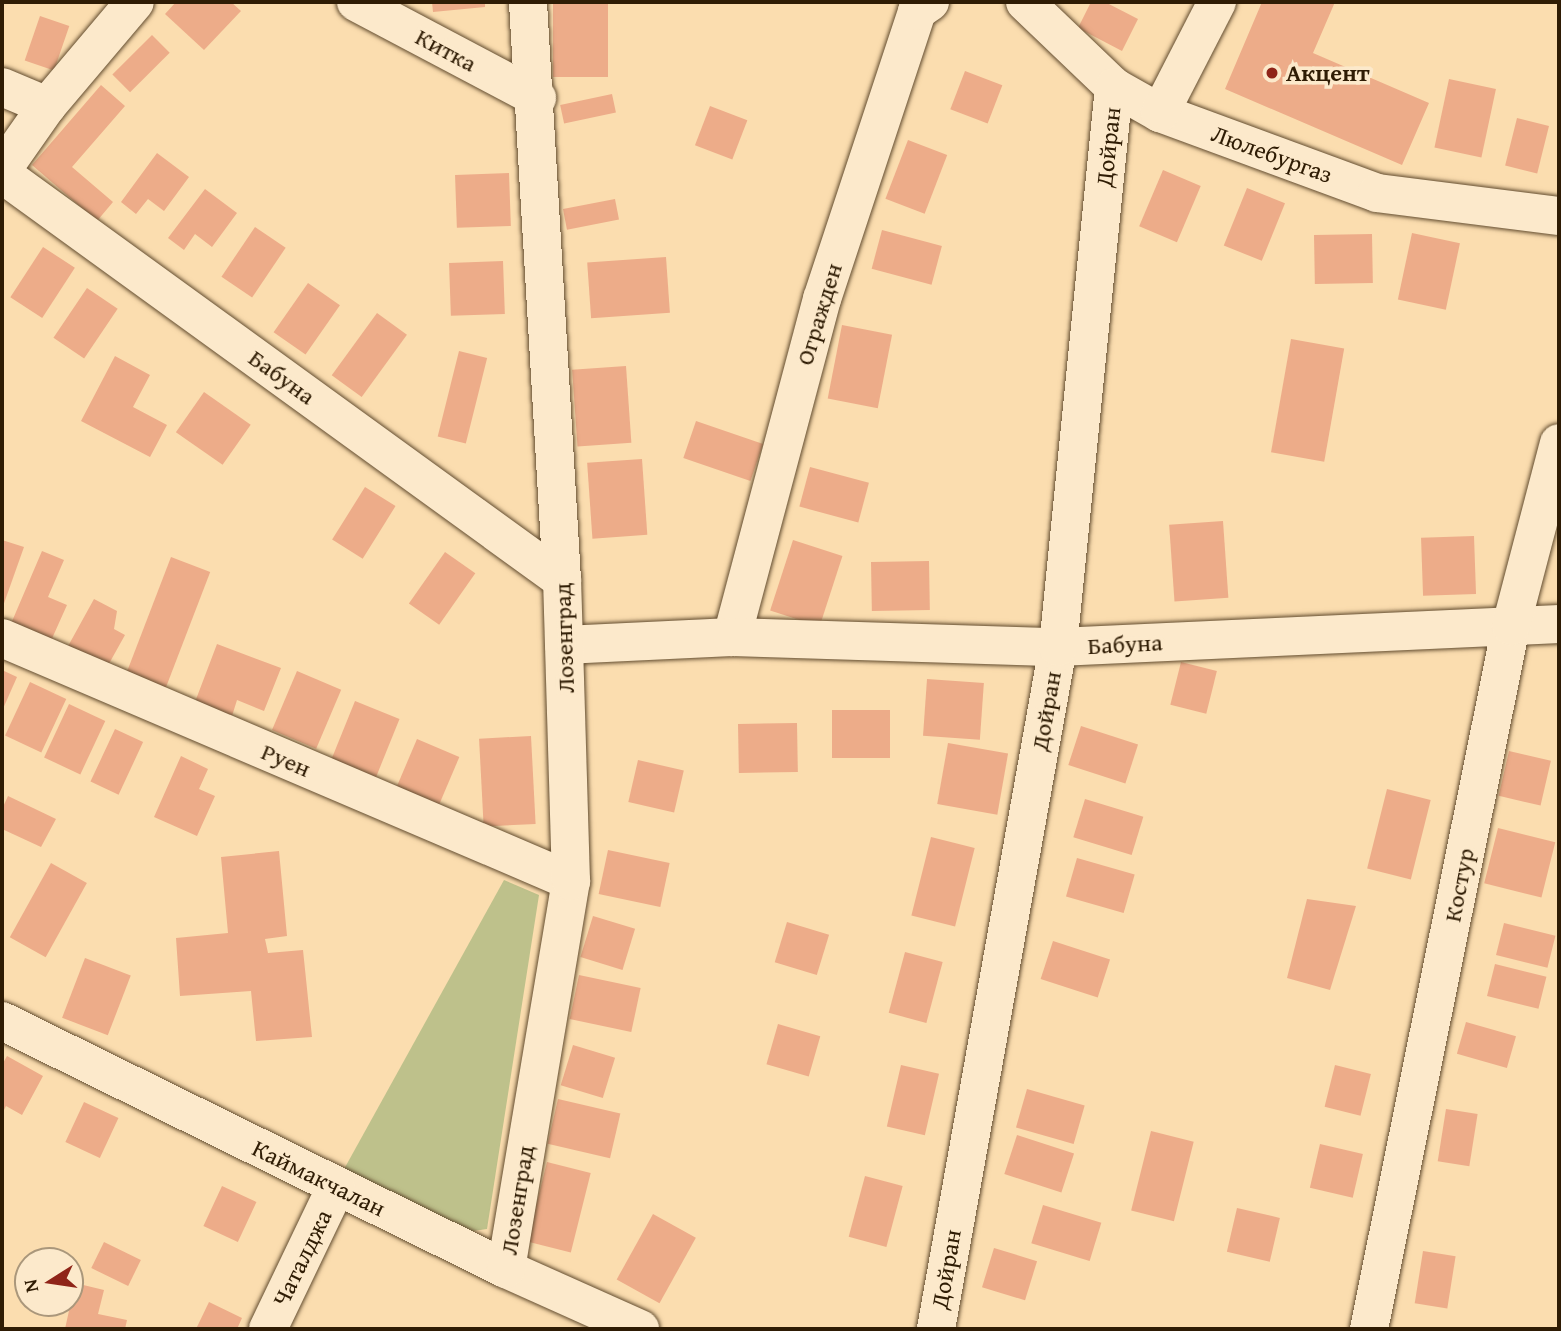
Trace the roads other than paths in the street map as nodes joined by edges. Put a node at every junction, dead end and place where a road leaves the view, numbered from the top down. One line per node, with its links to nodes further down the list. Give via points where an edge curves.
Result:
1 (135, 2): 10 (street)
2 (356, 2): 9 (street, Китка)
3 (528, 2): 9 (street, Лозенград)
4 (930, 2): 18 (street, Огражден, via 917,11 822,299)
5 (1025, 2): 8 (street, Люлебургаз)
6 (1217, 2): 11 (street)
7 (2, 87): 10 (street)
8 (1114, 87): 11 (street, Люлебургаз); 21 (street, Дойран)
9 (537, 98): 15 (street, Лозенград)
10 (47, 106): 12 (street)
11 (1160, 113): 13 (street, Люлебургаз, via 1377,193)
12 (2, 172): 15 (street, Бабуна)
13 (1559, 216)
14 (1559, 443): 17 (street, Костур)
15 (562, 580): 20 (street, Лозенград)
16 (1559, 624): 17 (street, Бабуна)
17 (1511, 626): 21 (street, Бабуна); 29 (street, Костур)
18 (732, 637): 20 (street, Бабуна); 21 (street, Бабуна)
19 (2, 638): 22 (street, Руен)
20 (564, 645): 22 (street, Лозенград)
21 (1058, 647): 28 (street, Дойран)
22 (571, 881): 25 (street, Лозенград)
23 (2, 1022): 24 (street, Каймакчалан)
24 (336, 1187): 25 (street, Каймакчалан); 27 (street, Чаталджа)
25 (506, 1269): 26 (street, Каймакчалан)
26 (627, 1326)
27 (268, 1329)
28 (936, 1329)
29 (1370, 1329)

